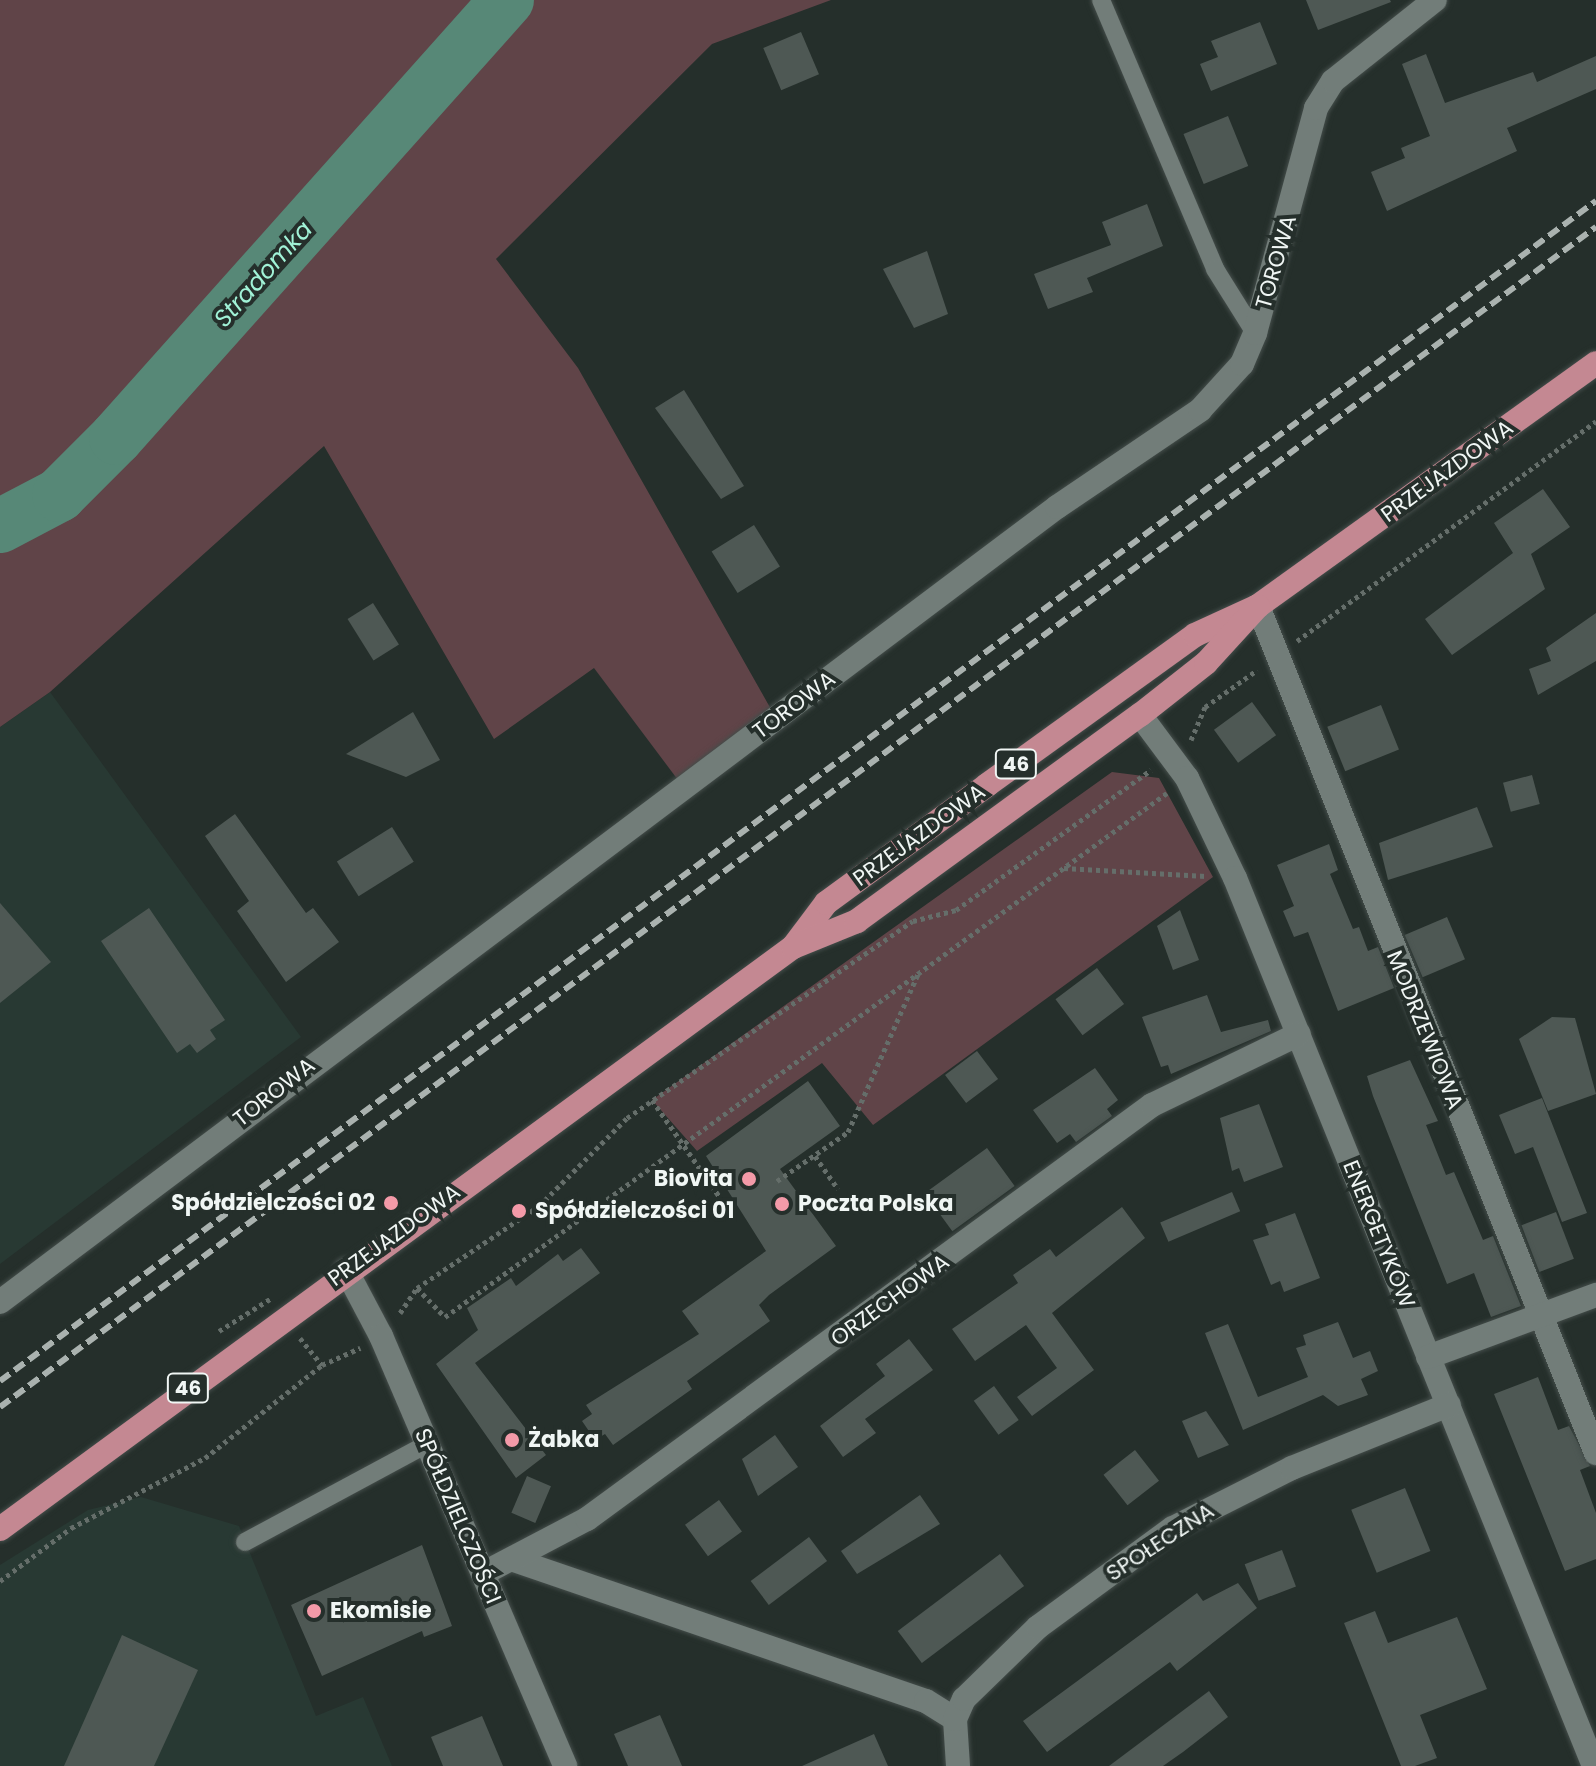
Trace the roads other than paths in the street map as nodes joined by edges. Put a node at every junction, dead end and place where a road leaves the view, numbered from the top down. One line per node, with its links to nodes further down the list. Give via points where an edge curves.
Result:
1 (1101, 0): 3 (lane, via 1215,269)
2 (1435, 0): 3 (street, TOROWA, via 1333,81 1316,108)
3 (1255, 333): 11 (street, TOROWA, via 1242,364 1200,410 1057,507)
4 (1596, 363): 5 (main road, PRZEJAZDOWA / 46)
5 (1258, 606): 6 (main road, PRZEJAZDOWA / 46, via 1206,663); 7 (main road, PRZEJAZDOWA / 46, via 1195,635 826,903); 12 (street, MODRZEWIOWA, via 1274,658)
6 (1140, 715): 7 (main road, PRZEJAZDOWA / 46, via 857,921); 8 (street, ENERGETYKÓW, via 1187,778)
7 (793, 947): 9 (main road, PRZEJAZDOWA / 46)
8 (1299, 1034): 13 (street, ENERGETYKÓW); 19 (street, ORZECHOWA, via 1152,1105 587,1519)
9 (346, 1270): 15 (street, SPÓŁDZIELCZOŚCI); 17 (main road, PRZEJAZDOWA / 46)
10 (1596, 1295): 12 (street)
11 (0, 1302)
12 (1540, 1315): 13 (street); 16 (street, MODRZEWIOWA)
13 (1428, 1357): 14 (street, ENERGETYKÓW)
14 (1449, 1405): 21 (street, SPOŁECZNA, via 1292,1468 1173,1528 1001,1659); 24 (street, ENERGETYKÓW)
15 (427, 1444): 18 (lane); 20 (street, SPÓŁDZIELCZOŚCI)
16 (1596, 1453)
17 (0, 1529)
18 (245, 1542)
19 (514, 1560): 20 (street, ORZECHOWA); 21 (street, via 911,1696)
20 (484, 1573): 22 (street, SPÓŁDZIELCZOŚCI)
21 (955, 1719): 23 (street)
22 (565, 1766)
23 (958, 1766)
24 (1594, 1766)

